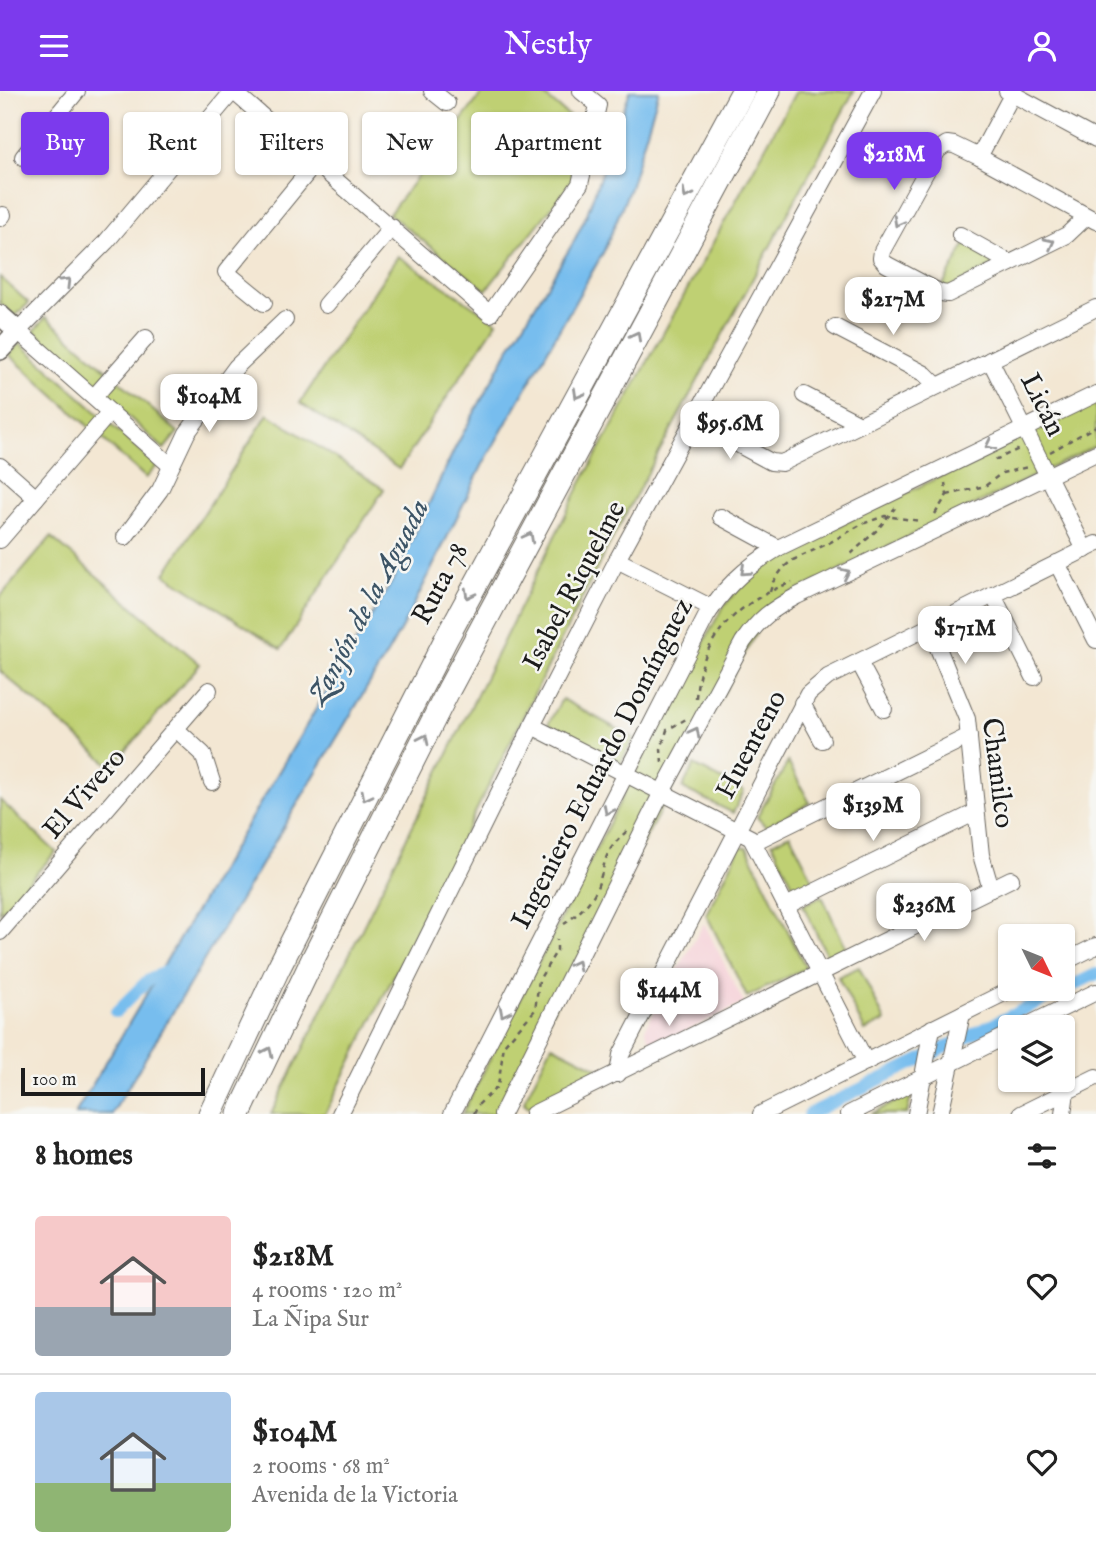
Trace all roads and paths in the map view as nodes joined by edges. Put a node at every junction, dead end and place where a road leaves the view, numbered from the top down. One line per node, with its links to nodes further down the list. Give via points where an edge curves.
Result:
1 (77, 91): 10 (street)
2 (233, 91): 11 (street); 26 (street, one-way to 2, via 106,241)
3 (432, 91): 9 (street)
4 (581, 91): 17 (street, via 598,105 580,184 490,314)
5 (743, 91): 98 (highway, Ruta 78, one-way to 98, via 452,626)
6 (769, 91): 99 (highway, Ruta 78, one-way to 6, via 449,689)
7 (873, 91): 35 (street, Isabel Riquelme)
8 (1011, 92): 12 (street); 13 (street)
9 (447, 103)
10 (60, 112)
11 (258, 112)
12 (1096, 139)
13 (979, 157): 16 (street); 19 (street, one-way to 19, via 954,145 938,150 881,258 945,294)
14 (306, 175): 20 (street, via 226,272)
15 (333, 175): 17 (street)
16 (1091, 219): 19 (street, one-way to 16)
17 (392, 227): 21 (street)
18 (960, 235): 19 (street)
19 (1010, 263)
20 (264, 303)
21 (326, 305)
22 (1096, 308): 29 (street)
23 (0, 314): 26 (main road)
24 (285, 320): 41 (street, via 236,367 187,433)
25 (835, 327): 30 (street, via 925,374)
26 (18, 331): 28 (main road); 33 (street)
27 (146, 338): 33 (street)
28 (0, 351)
29 (990, 360): 30 (street); 38 (street, Licán)
30 (937, 386): 36 (street)
31 (1096, 394): 38 (street, Ingeniero Eduardo Domínguez)
32 (804, 395): 36 (street)
33 (94, 397): 34 (street)
34 (110, 412): 41 (street); 47 (street)
35 (693, 420): 36 (street, via 778,463); 53 (street, Isabel Riquelme)
36 (860, 424)
37 (1096, 426): 39 (path)
38 (1024, 429): 44 (street, Ingeniero Eduardo Domínguez, one-way to 44); 45 (street, Licán)
39 (1048, 453)
40 (1096, 453): 45 (street)
41 (170, 465): 49 (street, via 160,490)
42 (0, 466): 47 (street)
43 (1032, 466): 46 (path, via 1002,473 985,486)
44 (939, 470): 46 (path); 52 (street, Ingeniero Eduardo Domínguez)
45 (1048, 476): 51 (street, Licán); 71 (street, one-way to 45, via 743,642 775,607)
46 (947, 495): 55 (path, via 929,519 885,516 793,560)
47 (36, 498): 50 (street)
48 (721, 517): 52 (street)
49 (125, 537)
50 (0, 540)
51 (1091, 547): 54 (street, Huenteno)
52 (778, 548): 57 (street, Ingeniero Eduardo Domínguez, one-way to 57, via 747,568)
53 (617, 560): 57 (street); 65 (street, Isabel Riquelme)
54 (1057, 563): 56 (street, Huenteno); 59 (street)
55 (770, 592)
56 (993, 595): 58 (street, Huenteno); 61 (street)
57 (712, 608): 69 (street, Ingeniero Eduardo Domínguez)
58 (929, 626): 60 (street, Huenteno); 67 (street, Chamilco, via 967,719)
59 (1096, 640)
60 (859, 661): 63 (street, Huenteno, via 820,682); 64 (street)
61 (1034, 677)
62 (209, 690): 66 (street, El Vivero)
63 (802, 703): 68 (street); 74 (street, Huenteno)
64 (884, 709)
65 (532, 726): 69 (street); 100 (street, Isabel Riquelme)
66 (176, 729): 70 (street, via 203,754); 80 (street, El Vivero)
67 (969, 736): 72 (street, Chamilco); 75 (street)
68 (822, 740)
69 (626, 774): 71 (street); 101 (street, Ingeniero Eduardo Domínguez, one-way to 101)
70 (212, 782)
71 (662, 792): 74 (street); 103 (street, one-way to 71)
72 (976, 813): 77 (street, Chamilco); 78 (street)
73 (633, 824): 79 (path, via 608,849 590,900)
74 (737, 830): 75 (street); 94 (street, Huenteno, via 624,1051)
75 (754, 842): 78 (street)
76 (1011, 879): 77 (street)
77 (991, 889): 84 (street)
78 (786, 906): 84 (street)
79 (563, 926)
80 (0, 932)
81 (559, 932): 102 (path, via 557,950 539,980 535,1010 504,1045 498,1086)
82 (1096, 946): 83 (street)
83 (1075, 956)
84 (821, 973): 92 (street); 94 (street)
85 (1096, 992): 87 (street)
86 (998, 998): 88 (street)
87 (1049, 1015)
88 (961, 1020): 89 (street); 91 (street)
89 (932, 1031): 92 (street); 93 (street)
90 (998, 1039): 91 (street)
91 (951, 1059): 93 (street); 108 (street)
92 (866, 1062): 105 (street)
93 (926, 1071): 106 (street); 107 (street)
94 (618, 1074): 104 (street)
95 (1096, 1077): 96 (street)
96 (1075, 1088)
97 (1066, 1092): 109 (street); 110 (street)
98 (210, 1114)
99 (239, 1114)
100 (340, 1114)
101 (452, 1114)
102 (474, 1114)
103 (502, 1114)
104 (533, 1114)
105 (761, 1114)
106 (849, 1114)
107 (916, 1114)
108 (940, 1114)
109 (1021, 1114)
110 (1063, 1114)

